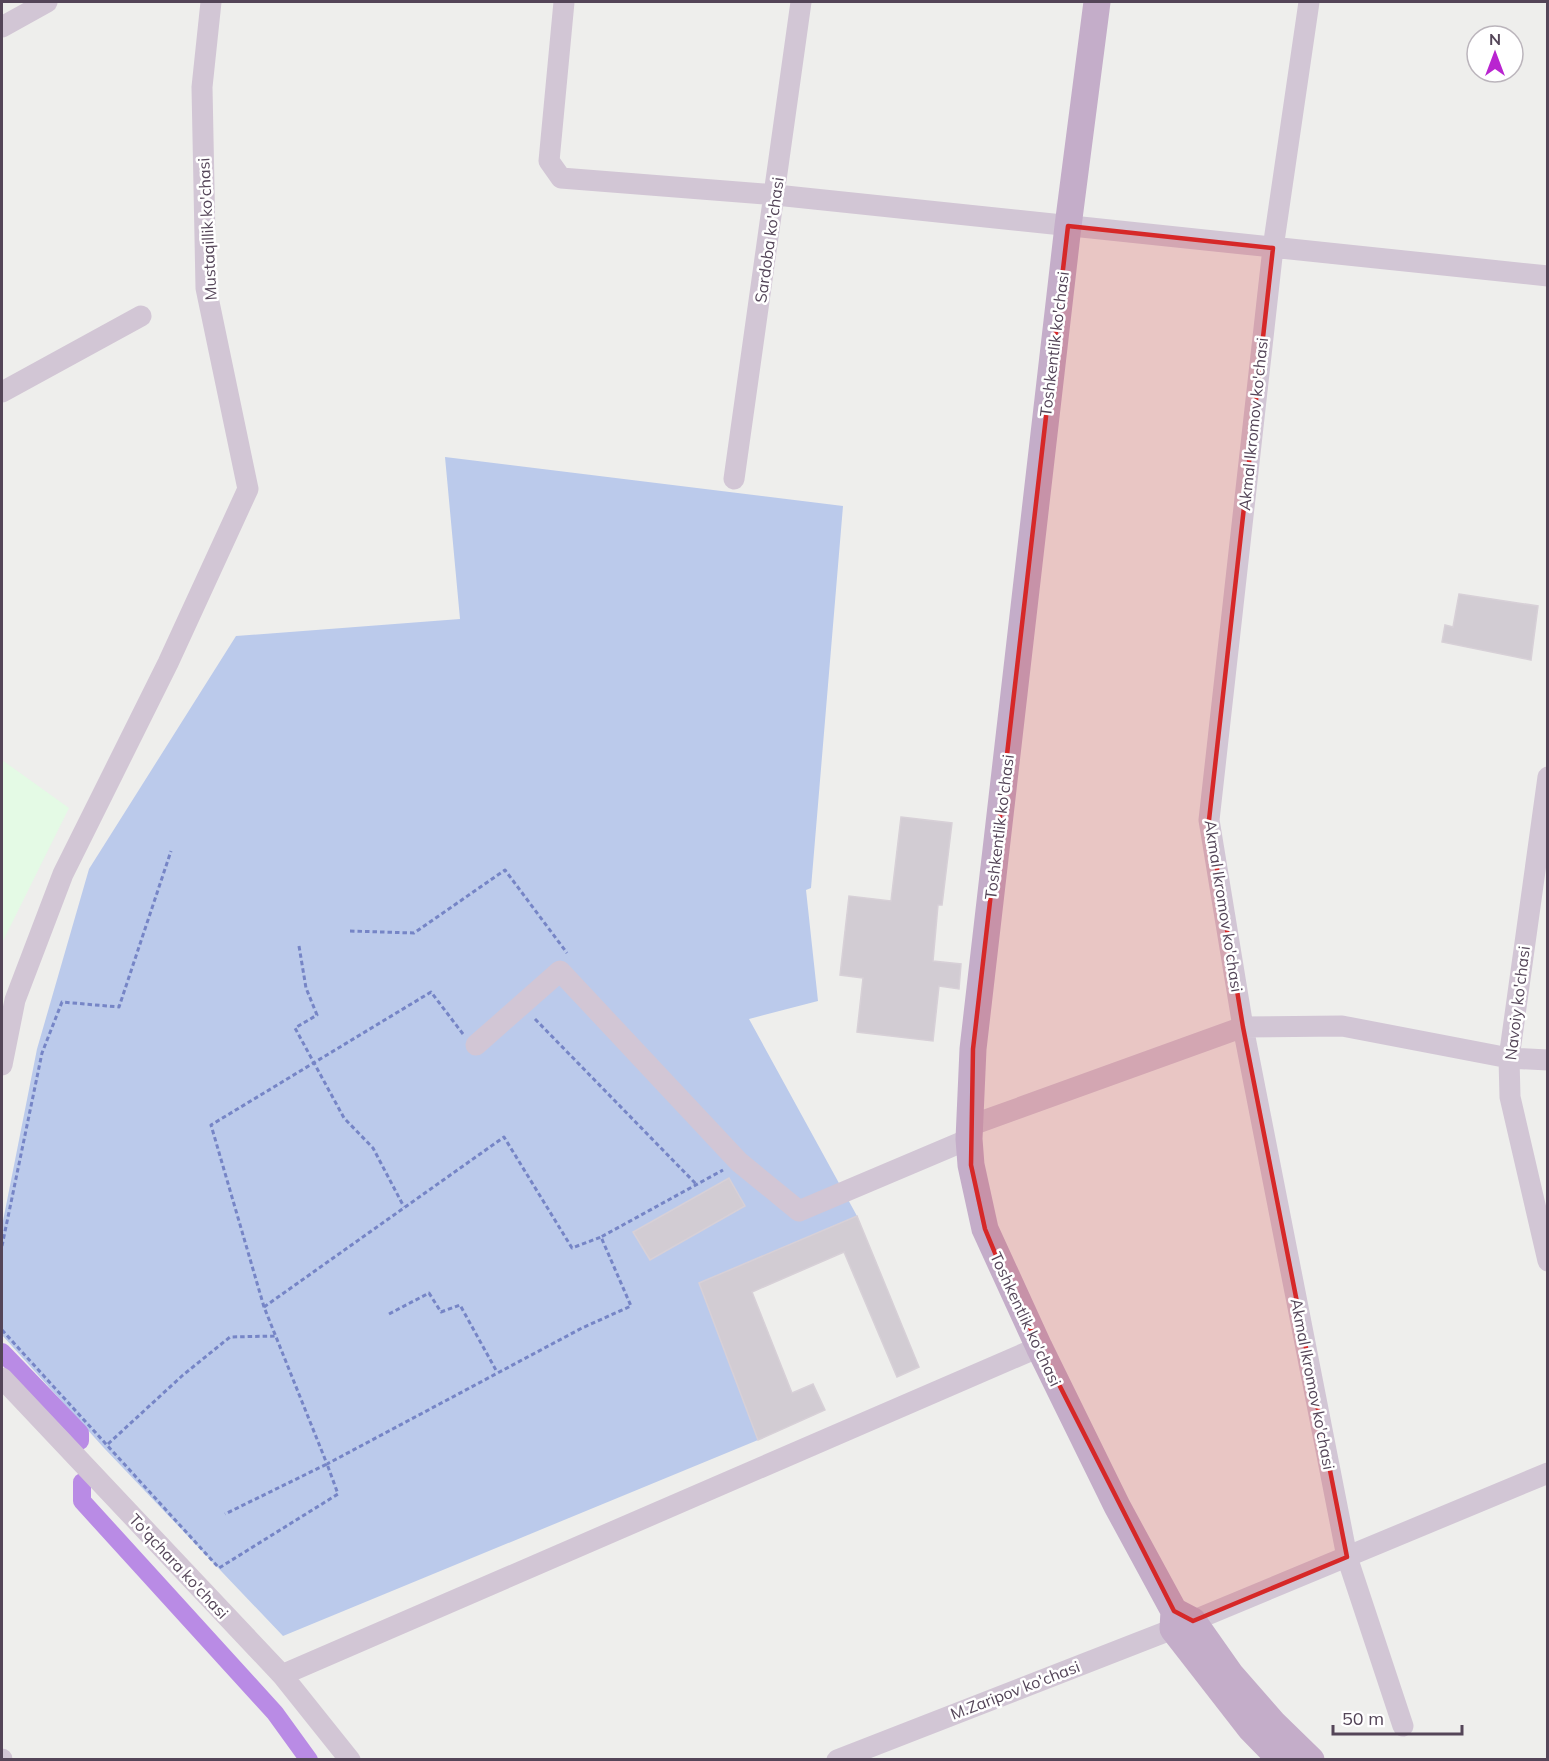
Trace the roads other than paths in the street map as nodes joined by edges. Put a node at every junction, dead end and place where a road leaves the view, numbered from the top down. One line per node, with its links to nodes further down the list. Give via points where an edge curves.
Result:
1 (47, 2): 7 (street)
2 (211, 2): 20 (street, Mustaqillik ko'chasi, via 201,87 206,288 248,489 168,663 63,874 15,1000)
3 (564, 2): 8 (street, via 549,144 549,161 561,178)
4 (801, 2): 8 (street, Sardoba ko'chasi)
5 (1097, 2): 9 (main road, Toshkentlik ko'chasi)
6 (1309, 2): 10 (street, Akmal Ikromov ko'chasi)
7 (2, 27)
8 (776, 195): 9 (street); 14 (street, Sardoba ko'chasi)
9 (1068, 226): 10 (street); 21 (main road, Toshkentlik ko'chasi, via 974,1049)
10 (1274, 248): 11 (street); 16 (street, Akmal Ikromov ko'chasi, via 1209,820)
11 (1548, 276)
12 (141, 316): 13 (street)
13 (2, 392)
14 (734, 479)
15 (1548, 777): 18 (street, Navoiy ko'chasi)
16 (1243, 1027): 18 (street, via 1342,1026); 21 (street); 26 (street, Akmal Ikromov ko'chasi)
17 (476, 1045): 21 (street, via 560,970 739,1162 799,1211)
18 (1509, 1058): 19 (street); 22 (street, Navoiy ko'chasi, via 1510,1097)
19 (1548, 1060)
20 (2, 1065)
21 (969, 1133): 23 (main road, Toshkentlik ko'chasi, via 971,1166 985,1228)
22 (1548, 1261)
23 (1039, 1347): 27 (main road, Toshkentlik ko'chasi); 28 (street)
24 (2, 1378): 28 (street, To'qchara ko'chasi)
25 (1548, 1473): 26 (street, M.Zaripov ko'chasi)
26 (1347, 1557): 27 (street, M.Zaripov ko'chasi); 29 (street, Akmal Ikromov ko'chasi)
27 (1180, 1620): 31 (street, M.Zaripov ko'chasi); 32 (main road, via 1250,1728); 33 (main road)
28 (282, 1675): 30 (street, To'qchara ko'chasi)
29 (1403, 1726)
30 (350, 1760)
31 (837, 1760)
32 (1281, 1760)
33 (1311, 1760)

